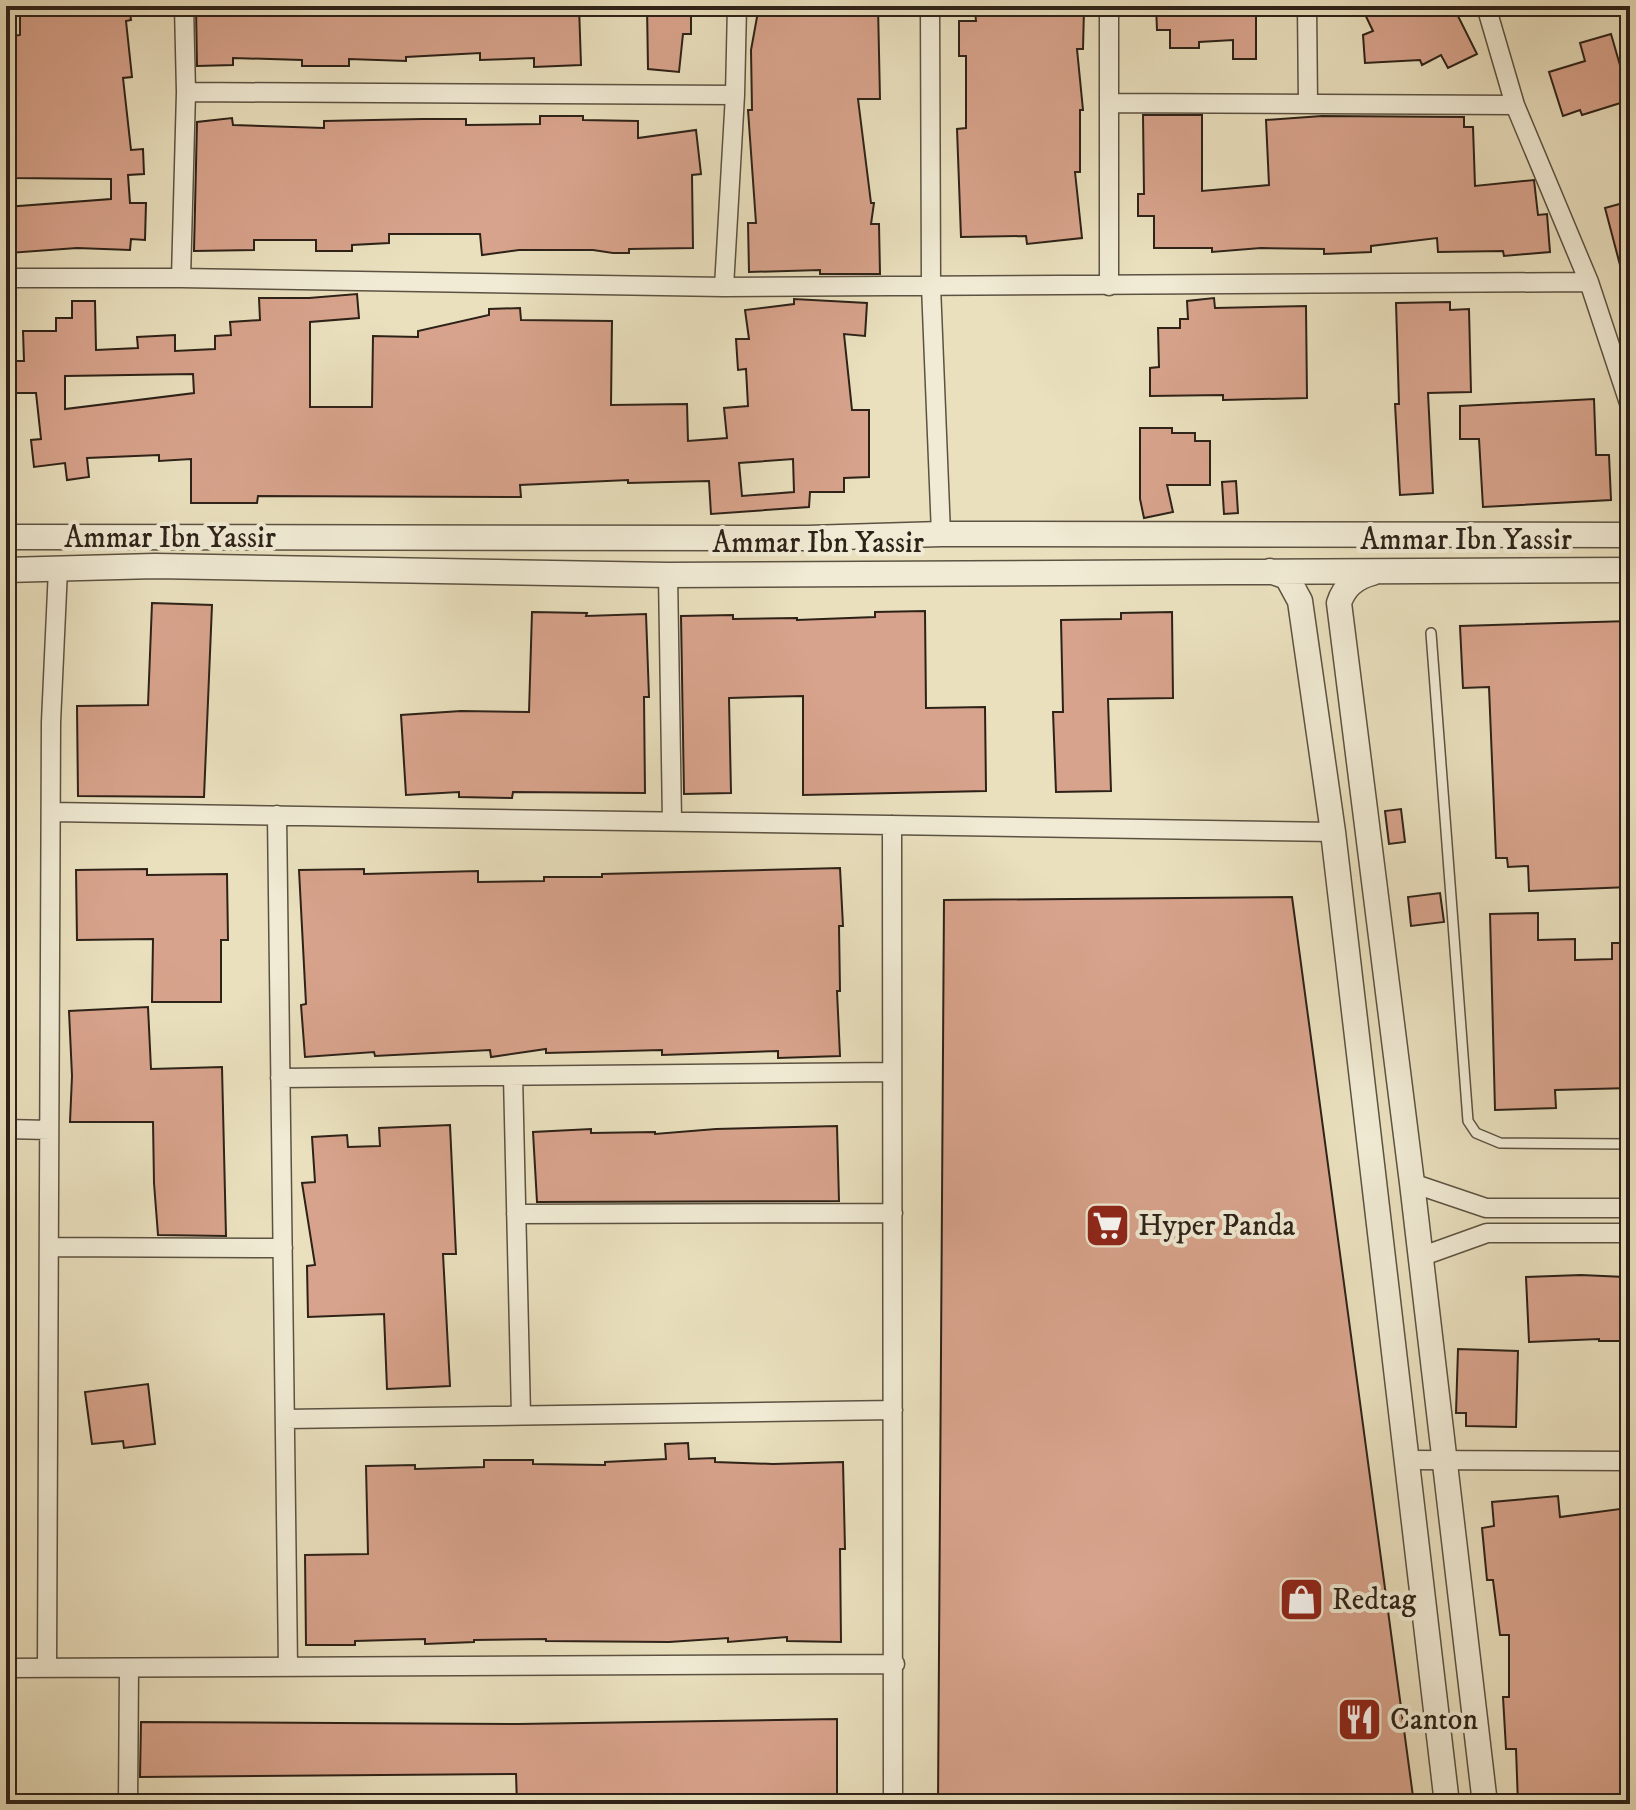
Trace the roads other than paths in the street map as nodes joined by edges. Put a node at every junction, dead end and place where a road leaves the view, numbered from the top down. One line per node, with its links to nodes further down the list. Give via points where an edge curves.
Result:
1 (184, 6): 7 (street)
2 (737, 6): 8 (street)
3 (930, 6): 15 (street)
4 (1109, 6): 9 (street)
5 (1307, 6): 10 (street)
6 (1486, 6): 11 (street)
7 (186, 92): 8 (street); 13 (street)
8 (735, 95): 17 (street)
9 (1109, 103): 10 (street); 16 (street)
10 (1308, 104): 11 (street)
11 (1515, 105): 14 (street)
12 (6, 278): 13 (street)
13 (181, 278): 17 (street)
14 (1589, 282): 16 (street); 18 (street)
15 (931, 286): 16 (street); 17 (street); 19 (street)
16 (1109, 286)
17 (724, 287)
18 (1630, 406)
19 (941, 534): 20 (street, Ammar Ibn Yassir); 21 (street, Ammar Ibn Yassir)
20 (1630, 535)
21 (6, 537)
22 (1630, 556): 27 (street, via 1558,556)
23 (58, 569): 24 (street, Ammar Ibn Yassir); 29 (street, Ammar Ibn Yassir); 31 (street)
24 (6, 570)
25 (1268, 570): 28 (street, Ammar Ibn Yassir); 29 (street, Ammar Ibn Yassir); 35 (street, via 1287,577 1300,601)
26 (1630, 570): 27 (street, Ammar Ibn Yassir)
27 (1483, 571): 28 (street, Ammar Ibn Yassir)
28 (1379, 572): 42 (street, via 1351,583 1339,603)
29 (668, 575): 33 (street)
30 (1431, 633): 41 (lane, via 1468,1121 1476,1133 1500,1143)
31 (51, 812): 32 (street); 40 (street)
32 (277, 815): 33 (street); 38 (street)
33 (672, 821): 34 (street)
34 (892, 825): 35 (street); 36 (street)
35 (1333, 832): 54 (street)
36 (892, 1072): 37 (street); 44 (street)
37 (513, 1076): 38 (street); 45 (street)
38 (280, 1078): 48 (street)
39 (6, 1129): 40 (street)
40 (49, 1130): 47 (street)
41 (1630, 1144)
42 (1412, 1183): 43 (street, via 1486,1208); 49 (street)
43 (1630, 1208)
44 (893, 1213): 45 (street); 50 (street)
45 (516, 1214): 51 (street)
46 (1630, 1233): 49 (street, via 1487,1233)
47 (49, 1247): 48 (street); 59 (street)
48 (283, 1248): 52 (street)
49 (1420, 1257): 53 (street)
50 (893, 1410): 51 (street); 56 (street)
51 (521, 1415): 52 (street)
52 (285, 1419): 57 (street)
53 (1443, 1459): 54 (street); 55 (street); 64 (street)
54 (1406, 1460): 63 (street)
55 (1630, 1461)
56 (895, 1664): 57 (street); 62 (street)
57 (288, 1667): 60 (street)
58 (6, 1668): 59 (street)
59 (47, 1668): 60 (street)
60 (129, 1668): 61 (street)
61 (128, 1804)
62 (893, 1804)
63 (1447, 1804)
64 (1485, 1804)

